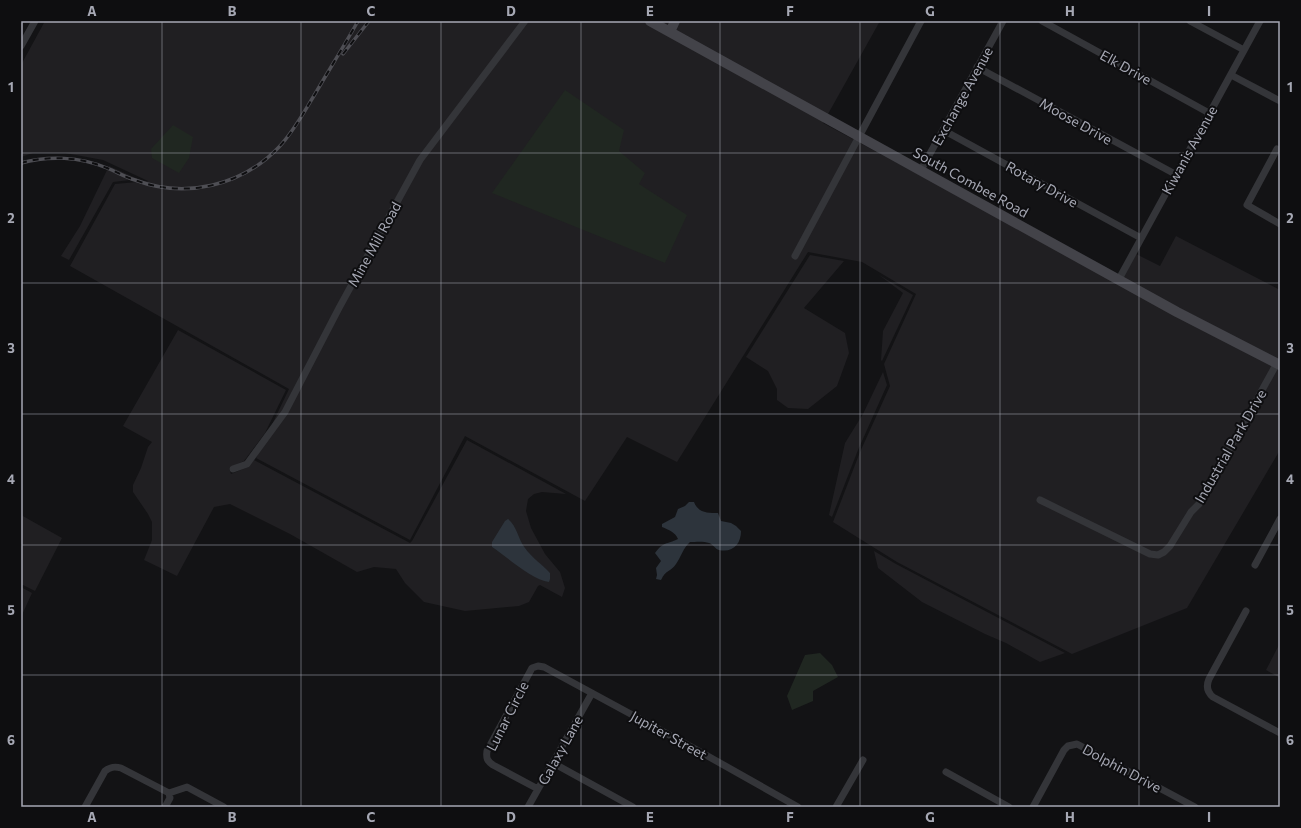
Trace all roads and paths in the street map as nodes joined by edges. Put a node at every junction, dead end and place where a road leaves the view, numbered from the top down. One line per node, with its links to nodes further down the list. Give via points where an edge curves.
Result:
1 (35, 21): 11 (street)
2 (525, 21): 27 (street, Mine Mill Road, via 420,160 285,412 247,464)
3 (650, 21): 10 (main road, South Combee Road)
4 (675, 21): 10 (main road)
5 (920, 21): 18 (street)
6 (1003, 21): 13 (street, Exchange Avenue)
7 (1042, 21): 16 (street, Elk Drive)
8 (1190, 21): 12 (street)
9 (1260, 21): 12 (street, Kiwanis Avenue)
10 (670, 32): 18 (main road, South Combee Road)
11 (21, 46)
12 (1244, 50): 14 (street, Kiwanis Avenue)
13 (977, 67): 17 (street, Exchange Avenue); 21 (street, Moose Drive)
14 (1231, 75): 15 (street); 16 (street, Kiwanis Avenue)
15 (1280, 101)
16 (1210, 113): 21 (street, Kiwanis Avenue)
17 (943, 130): 20 (street, Exchange Avenue); 23 (street, Rotary Drive)
18 (858, 136): 20 (main road, South Combee Road); 24 (street)
19 (1277, 149): 22 (street, via 1247,205)
20 (921, 170): 25 (main road, South Combee Road)
21 (1175, 174): 23 (street, Kiwanis Avenue)
22 (1280, 224)
23 (1141, 238): 25 (street, Kiwanis Avenue)
24 (795, 256)
25 (1119, 279): 26 (main road, South Combee Road)
26 (1278, 364): 28 (street, Industrial Park Drive, via 1199,504 1164,552 1158,555 1150,554)
27 (233, 469)
28 (1040, 500)
29 (1280, 519): 30 (street)
30 (1255, 565)
31 (1246, 611): 34 (street, via 1209,679 1207,688 1213,697)
32 (538, 666): 33 (street, Jupiter Street); 38 (street, Lunar Circle, via 532,668 486,757 493,765)
33 (592, 693): 36 (street, Galaxy Lane); 45 (street, Jupiter Street)
34 (1280, 733)
35 (863, 760): 46 (street)
36 (553, 763): 38 (street, Galaxy Lane); 44 (street)
37 (946, 772): 47 (street)
38 (538, 789): 43 (street, Galaxy Lane)
39 (169, 793): 40 (street, via 116,766 105,772); 41 (street, via 170,798); 42 (street, via 186,787)
40 (85, 807)
41 (165, 807)
42 (224, 807)
43 (528, 807)
44 (633, 807)
45 (798, 807)
46 (836, 807)
47 (1010, 807)
48 (1033, 807): 49 (street, Dolphin Drive, via 1064,750 1077,744)
49 (1195, 807)

